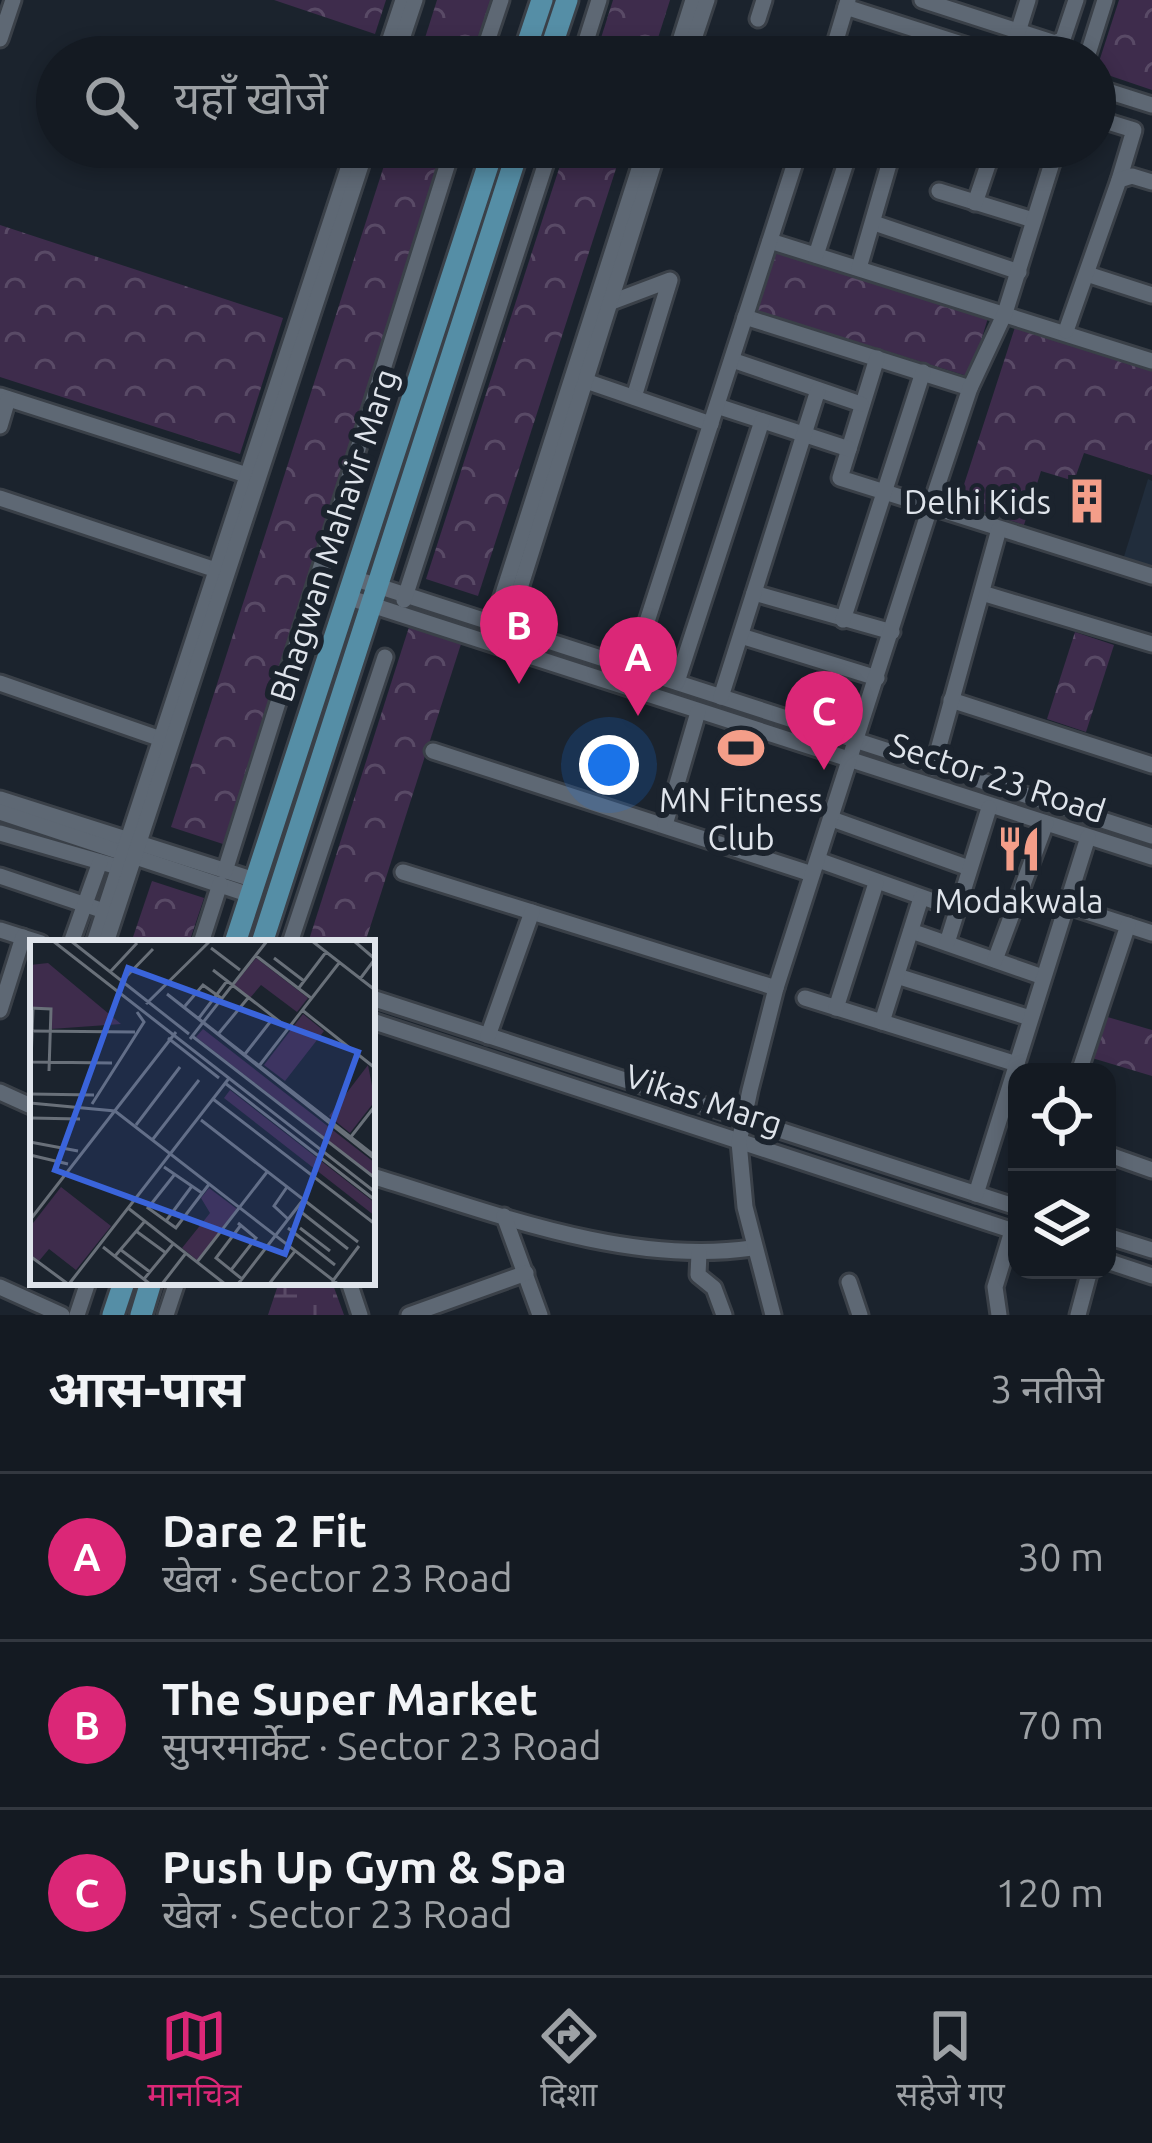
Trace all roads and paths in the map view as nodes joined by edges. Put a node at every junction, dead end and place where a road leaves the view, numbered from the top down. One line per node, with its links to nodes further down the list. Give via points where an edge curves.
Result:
1 (13, 0): 31 (street)
2 (403, 0): 18 (street)
3 (415, 0): 19 (street)
4 (501, 0): 20 (street)
5 (542, 0): 21 (main road)
6 (567, 0): 22 (main road)
7 (599, 0): 23 (street)
8 (693, 0): 24 (street)
9 (707, 0): 25 (street)
10 (764, 0): 16 (street)
11 (922, 0): 17 (street)
12 (1028, 0): 17 (street)
13 (1076, 0): 29 (street)
14 (1105, 0): 30 (street)
15 (847, 3): 26 (street); 27 (street)
16 (758, 19)
17 (1018, 32): 28 (street)
18 (391, 36)
19 (403, 36)
20 (489, 36)
21 (530, 36)
22 (555, 36)
23 (588, 36)
24 (682, 36)
25 (695, 36)
26 (837, 36)
27 (931, 36)
28 (1035, 36)
29 (1062, 36)
30 (1094, 36)
31 (0, 39)
32 (1116, 94): 33 (street)
33 (1152, 105)
34 (1116, 124): 48 (street, via 1134,130)
35 (349, 168): 80 (street)
36 (360, 168): 80 (street)
37 (446, 168): 129 (street)
38 (487, 168): 87 (main road, Bhagwan Mahavir Marg)
39 (512, 168): 90 (main road, Bhagwan Mahavir Marg)
40 (544, 168): 91 (street)
41 (640, 168): 68 (street)
42 (652, 168): 60 (street)
43 (793, 168): 54 (street)
44 (844, 168): 55 (street)
45 (888, 168): 53 (street)
46 (987, 168): 51 (street)
47 (1050, 168): 52 (street)
48 (1119, 180): 49 (street); 58 (street)
49 (1152, 182)
50 (939, 191): 51 (street)
51 (976, 203): 52 (street)
52 (1033, 220): 57 (street)
53 (874, 223): 56 (street); 57 (street)
54 (770, 241): 55 (street); 62 (street)
55 (816, 255): 56 (street)
56 (859, 268): 61 (street)
57 (1019, 272): 61 (street)
58 (1087, 274): 59 (street); 63 (street)
59 (1152, 295)
60 (609, 303): 68 (street); 72 (street, via 670,280)
61 (1005, 314): 63 (street); 69 (street)
62 (745, 317): 64 (street); 65 (street)
63 (1066, 331): 66 (street)
64 (878, 358): 67 (street); 73 (street)
65 (732, 360): 70 (street); 74 (street)
66 (1152, 361)
67 (923, 372): 69 (street); 81 (street)
68 (578, 379): 72 (street); 94 (street)
69 (970, 388): 83 (street)
70 (818, 391): 73 (street); 78 (street)
71 (4, 397): 77 (street); 80 (street)
72 (634, 397): 76 (street)
73 (861, 404): 79 (street)
74 (717, 406): 75 (street); 76 (street)
75 (762, 421): 78 (street); 102 (street)
76 (710, 424): 100 (street)
77 (0, 427)
78 (804, 434): 79 (street); 88 (street)
79 (849, 449): 81 (street, via 840,478)
80 (253, 477): 85 (street); 122 (street)
81 (884, 492): 83 (street); 93 (street)
82 (0, 498): 85 (street)
83 (930, 508): 84 (street); 95 (street)
84 (999, 529): 86 (street); 89 (street)
85 (216, 570): 107 (street)
86 (1152, 576)
87 (350, 587): 90 (street, Sector 23 Road); 131 (main road, Bhagwan Mahavir Marg)
88 (754, 593): 93 (street); 96 (street)
89 (982, 593): 97 (street); 105 (street)
90 (374, 595): 91 (street, Sector 23 Road); 92 (street, Sector 23 Road); 149 (main road, Bhagwan Mahavir Marg)
91 (406, 595): 92 (street); 94 (street, Sector 23 Road)
92 (400, 614): 98 (street, Sector 23 Road)
93 (843, 620): 95 (street)
94 (501, 625): 98 (street); 100 (street, Sector 23 Road)
95 (892, 632): 101 (street)
96 (741, 636): 101 (street); 104 (street)
97 (1152, 644)
98 (495, 645): 106 (street, Sector 23 Road)
99 (385, 657): 150 (street)
100 (632, 668): 102 (street, Sector 23 Road)
101 (878, 678): 108 (street)
102 (677, 682): 104 (street, Sector 23 Road)
103 (0, 683): 107 (street)
104 (722, 697): 108 (street, Sector 23 Road)
105 (951, 700): 111 (street); 112 (street)
106 (698, 712): 110 (street, Sector 23 Road); 118 (street)
107 (160, 739): 122 (street)
108 (858, 741): 110 (street); 112 (street, Sector 23 Road)
109 (433, 751): 118 (street)
110 (852, 761): 114 (street, Sector 23 Road); 116 (street)
111 (1152, 766)
112 (933, 768): 120 (street, Sector 23 Road)
113 (0, 799): 122 (street)
114 (989, 808): 117 (street, Sector 23 Road); 126 (street)
115 (0, 812): 122 (street)
116 (832, 820): 125 (street); 126 (street)
117 (1046, 823): 121 (street, Sector 23 Road); 152 (street)
118 (665, 825): 125 (street)
119 (0, 833): 124 (street)
120 (1152, 836)
121 (1088, 837): 123 (street, Sector 23 Road); 133 (street)
122 (129, 852): 124 (street); 129 (street); 136 (street); 146 (street)
123 (1152, 857)
124 (100, 862): 134 (street)
125 (815, 867): 130 (street); 155 (street)
126 (969, 868): 135 (street)
127 (403, 872): 137 (street)
128 (0, 876): 134 (street)
129 (222, 878): 131 (street); 147 (street)
130 (875, 883): 132 (street); 158 (street)
131 (253, 887): 148 (main road, Bhagwan Mahavir Marg)
132 (921, 898): 135 (street); 140 (street)
133 (1065, 904): 138 (street); 154 (street)
134 (85, 905): 136 (street); 144 (street)
135 (956, 909): 151 (street)
136 (104, 911): 145 (street)
137 (532, 913): 155 (street); 163 (street)
138 (1128, 925): 141 (street); 166 (street)
139 (0, 930): 142 (street)
140 (911, 931): 151 (street); 153 (street)
141 (1152, 933)
142 (23, 937): 143 (street); 159 (street)
143 (32, 940)
144 (72, 940)
145 (95, 940)
146 (107, 940)
147 (201, 940)
148 (236, 940)
149 (263, 940)
150 (291, 940)
151 (947, 943): 152 (street)
152 (995, 960): 154 (street)
153 (896, 976): 160 (street); 162 (street)
154 (1043, 977): 160 (street)
155 (776, 988): 170 (street)
156 (805, 998): 158 (street)
157 (375, 999): 163 (street, Vikas Marg)
158 (836, 1008): 162 (street)
159 (0, 1010)
160 (1030, 1018): 165 (street)
161 (375, 1022): 171 (street, Vikas Marg)
162 (883, 1022): 164 (street)
163 (488, 1036): 170 (street, Vikas Marg)
164 (1014, 1063)
165 (1017, 1063)
166 (1082, 1063)
167 (0, 1092): 169 (street)
168 (1008, 1093): 175 (street)
169 (30, 1106)
170 (743, 1118): 171 (street); 175 (street, Vikas Marg)
171 (739, 1142): 178 (street, Vikas Marg); 180 (street)
172 (1116, 1157): 173 (street)
173 (1152, 1171)
174 (375, 1177): 177 (street)
175 (976, 1194): 176 (street, Vikas Marg)
176 (1008, 1204)
177 (503, 1216): 183 (street); 185 (street)
178 (1008, 1230)
179 (1116, 1239): 182 (street)
180 (752, 1248): 183 (street); 204 (street)
181 (1008, 1249): 206 (street, via 995,1287)
182 (1152, 1250)
183 (699, 1253): 203 (street, via 698,1276 715,1288)
184 (1116, 1264): 186 (street)
185 (526, 1273): 201 (street); 202 (street)
186 (1152, 1276)
187 (1088, 1279): 207 (street)
188 (849, 1282): 205 (street)
189 (87, 1285): 196 (street)
190 (123, 1285): 197 (main road)
191 (151, 1285): 198 (main road)
192 (176, 1285): 199 (street)
193 (350, 1285): 200 (street)
194 (0, 1287): 195 (street)
195 (62, 1315)
196 (77, 1315)
197 (113, 1315)
198 (141, 1315)
199 (166, 1315)
200 (360, 1315)
201 (409, 1315)
202 (540, 1315)
203 (724, 1315)
204 (773, 1315)
205 (860, 1315)
206 (999, 1315)
207 (1078, 1315)

